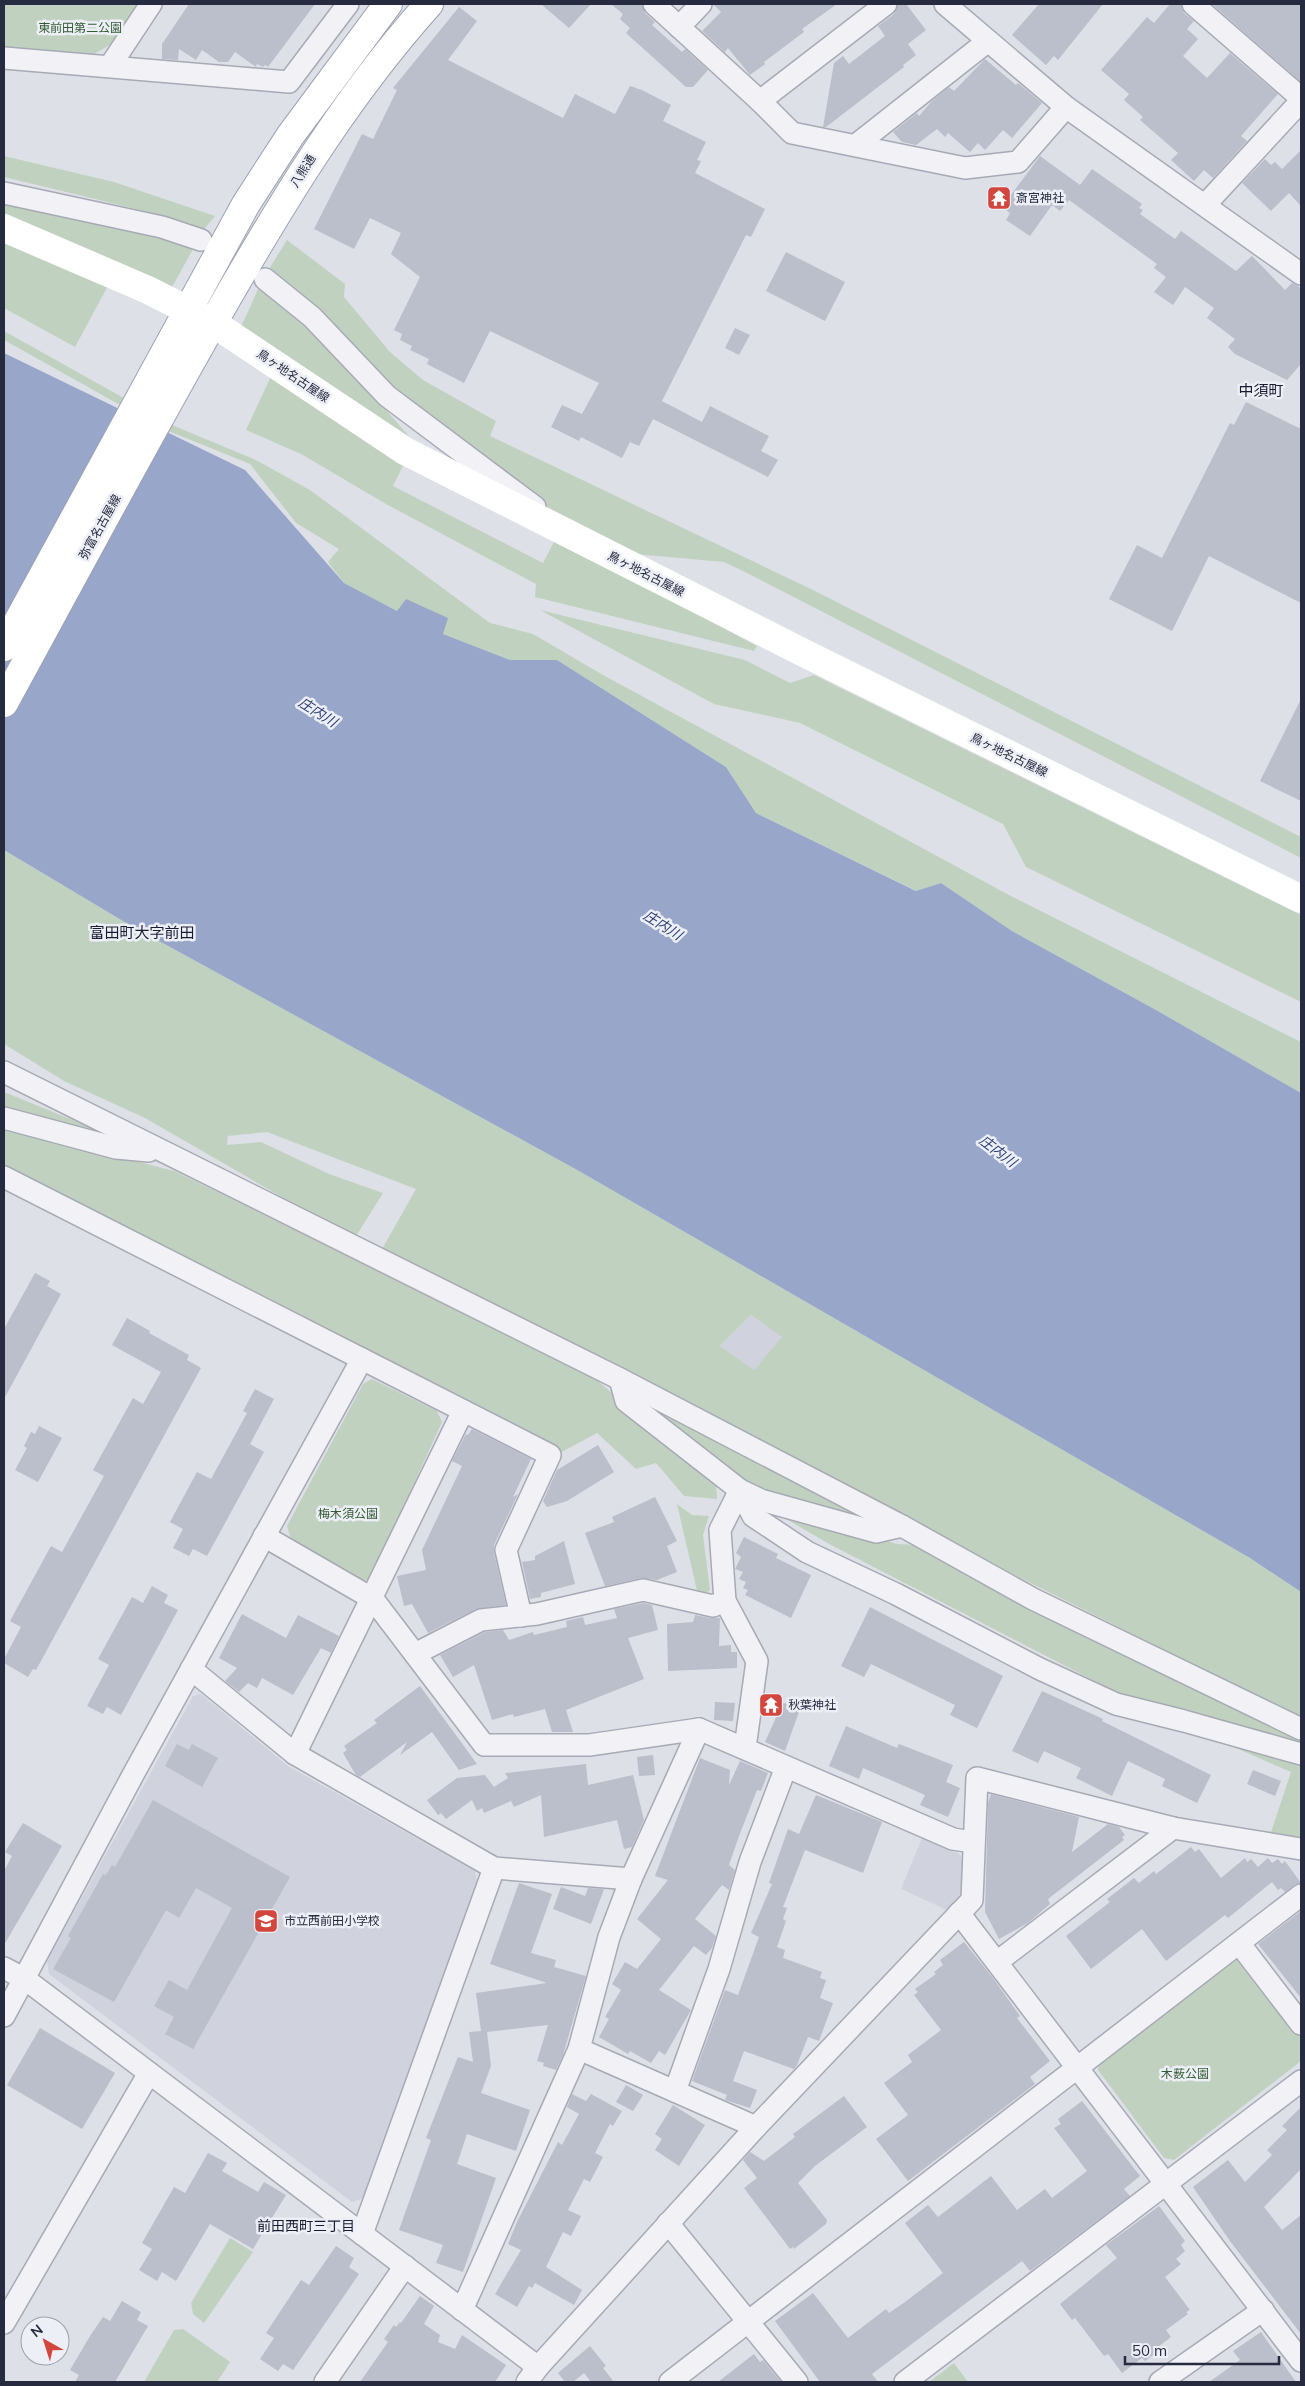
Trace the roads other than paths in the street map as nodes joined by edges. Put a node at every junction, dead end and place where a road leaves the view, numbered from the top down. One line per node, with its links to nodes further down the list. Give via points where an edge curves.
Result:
1 (151, 4): 13 (street)
2 (348, 4): 13 (street, via 289,82)
3 (388, 4): 24 (main road, via 290,136 246,204)
4 (428, 4): 25 (main road, 八熊通, via 314,151)
5 (654, 4): 10 (street)
6 (701, 4): 10 (street)
7 (886, 4): 15 (street)
8 (945, 4): 11 (street)
9 (1193, 4): 14 (street)
10 (678, 26): 15 (street)
11 (988, 41): 16 (street); 17 (street)
12 (4, 58): 13 (street)
13 (110, 66)
14 (1301, 99): 19 (street)
15 (760, 101): 17 (street, via 792,133)
16 (1066, 107): 17 (street, via 1018,162 965,168); 19 (street)
17 (856, 145)
18 (4, 193): 21 (street, via 162,227)
19 (1206, 205): 22 (street)
20 (4, 228): 24 (main road, 鳥ヶ地名古屋線)
21 (200, 240)
22 (1301, 274)
23 (265, 279): 27 (street, via 312,317 387,396)
24 (189, 310): 25 (main road, 鳥ヶ地名古屋線); 26 (main road)
25 (213, 323): 26 (main road, 八熊通); 27 (main road, 鳥ヶ地名古屋線, via 405,451)
26 (186, 344): 28 (main road); 29 (main road, 弥富名古屋線)
27 (576, 538): 30 (main road, 鳥ヶ地名古屋線)
28 (4, 647)
29 (4, 703)
30 (1301, 900)
31 (4, 1072): 33 (street)
32 (4, 1118): 33 (street, via 116,1148)
33 (159, 1151): 36 (street)
34 (4, 1177): 35 (street)
35 (362, 1359): 37 (street); 40 (street)
36 (620, 1379): 38 (street, via 626,1401); 39 (street)
37 (463, 1411): 41 (street); 43 (street, via 550,1455 506,1550)
38 (740, 1490): 39 (street, via 761,1500 876,1532); 42 (street, via 720,1530); 50 (street, via 753,1516 807,1552 896,1594 1040,1670 1116,1704)
39 (902, 1526): 46 (street, via 1034,1599)
40 (264, 1536): 41 (street); 45 (street)
41 (373, 1599): 44 (street); 49 (street)
42 (725, 1601): 43 (street, via 713,1606 643,1590); 48 (street, via 757,1661)
43 (521, 1616): 44 (street, via 481,1620)
44 (415, 1654): 47 (street, via 484,1745 588,1745)
45 (191, 1669): 49 (street); 62 (street)
46 (1301, 1729)
47 (699, 1730): 48 (street); 56 (street)
48 (745, 1748): 51 (street)
49 (295, 1754): 55 (street)
50 (1301, 1754)
51 (786, 1767): 53 (street, via 953,1839); 69 (street, via 750,1862 719,1969)
52 (1173, 1828): 53 (street, via 977,1778); 54 (street); 60 (street)
53 (973, 1842): 58 (street, via 972,1900)
54 (1301, 1849)
55 (494, 1868): 56 (street); 73 (street)
56 (631, 1879): 65 (street, via 609,1937)
57 (1301, 1895): 59 (street)
58 (959, 1913): 60 (street); 70 (street)
59 (1239, 1943): 64 (street); 66 (street)
60 (997, 1962): 66 (street)
61 (4, 1968): 62 (street)
62 (25, 1979): 63 (street); 67 (street)
63 (4, 2016)
64 (1301, 2024)
65 (580, 2049): 69 (street); 75 (street)
66 (1078, 2068): 71 (street); 77 (street)
67 (149, 2073): 73 (street); 78 (street)
68 (1301, 2081): 71 (street)
69 (675, 2091): 70 (street)
70 (756, 2127): 72 (street)
71 (1165, 2183): 76 (street); 84 (street)
72 (668, 2223): 77 (street); 80 (street)
73 (362, 2234): 74 (street)
74 (405, 2266): 75 (street); 81 (street)
75 (462, 2310): 80 (street)
76 (1263, 2310): 79 (street); 85 (street)
77 (748, 2322): 82 (street); 83 (street)
78 (4, 2323)
79 (1301, 2361)
80 (533, 2374)
81 (325, 2382)
82 (670, 2382)
83 (797, 2382)
84 (905, 2382)
85 (1160, 2382)

